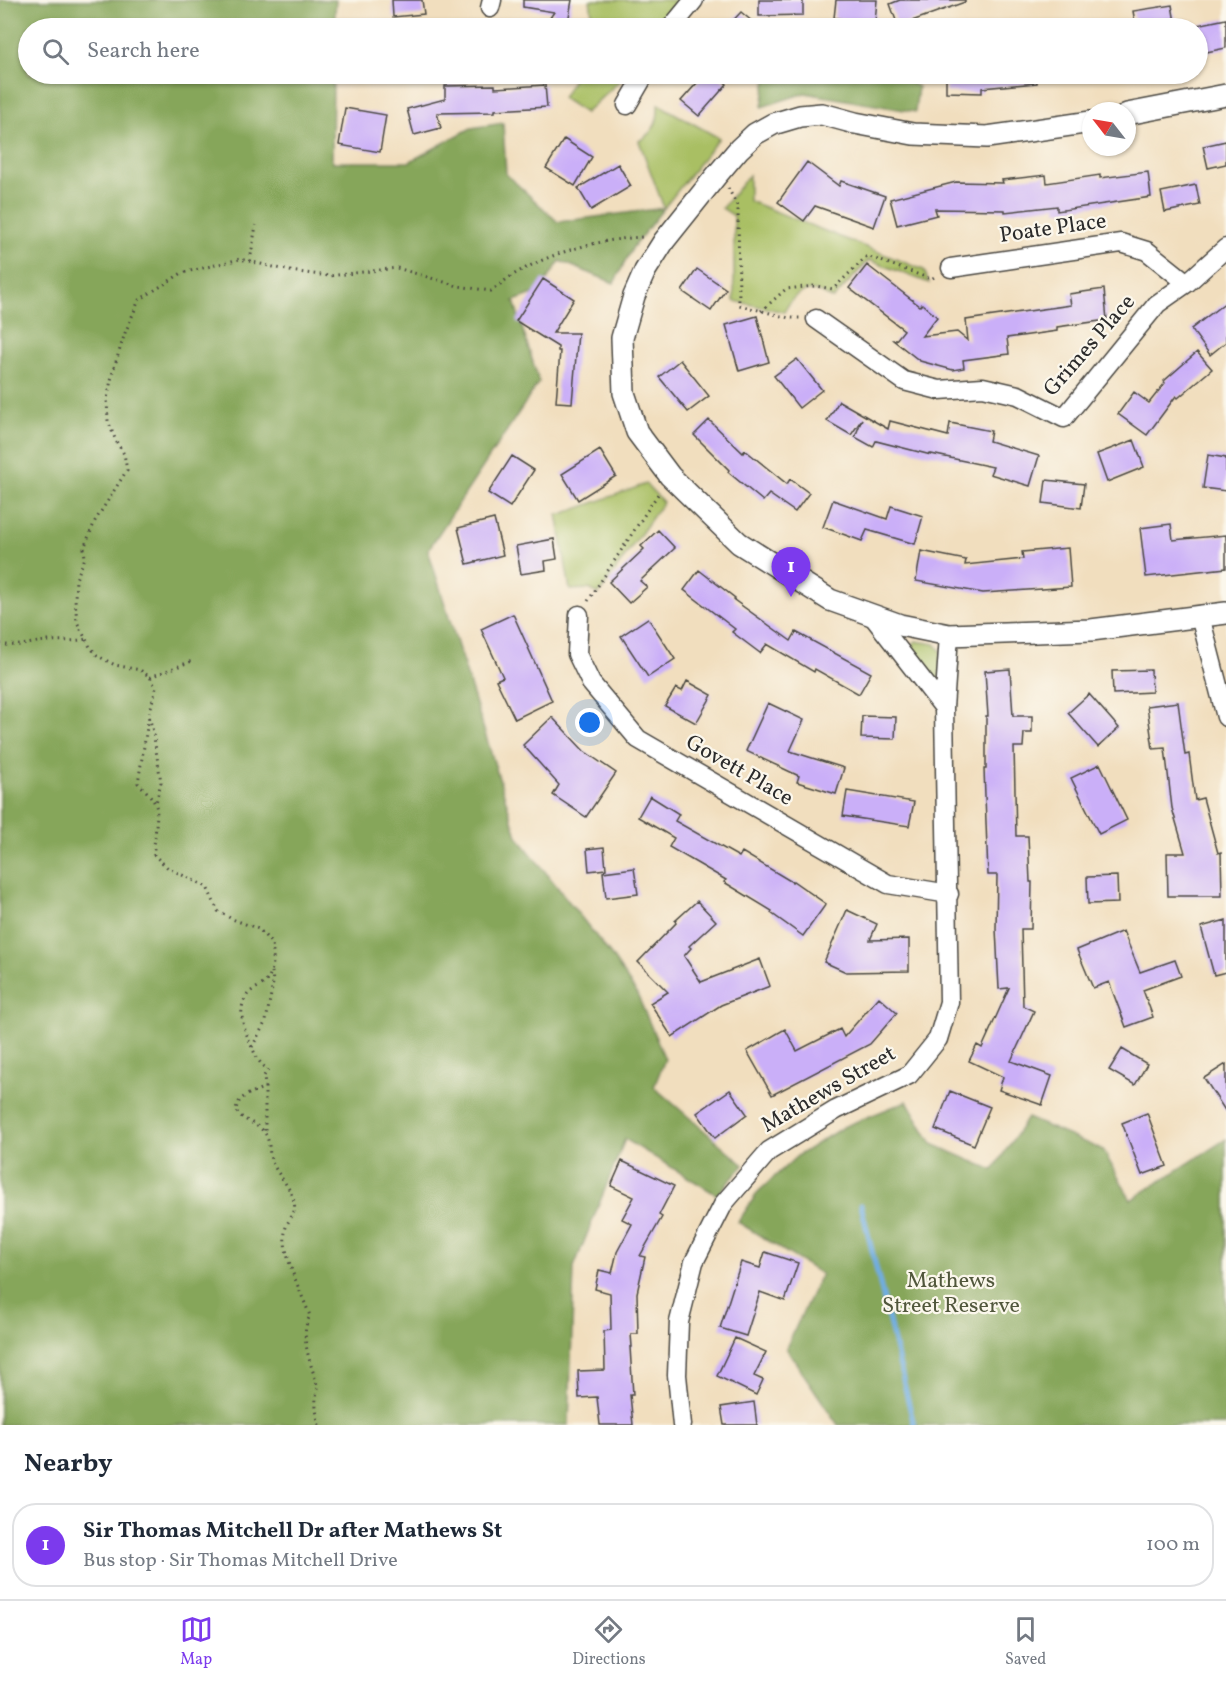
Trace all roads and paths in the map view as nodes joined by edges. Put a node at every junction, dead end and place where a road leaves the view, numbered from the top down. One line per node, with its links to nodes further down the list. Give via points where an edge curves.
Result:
1 (694, 0): 2 (street)
2 (679, 18)
3 (639, 84): 5 (street)
4 (1226, 95): 6 (street)
5 (627, 105)
6 (1136, 112)
7 (1082, 123): 10 (street, via 987,137 913,134 822,114 800,116 755,134)
8 (731, 191): 15 (path, via 738,207 739,305)
9 (256, 225): 12 (path)
10 (664, 241): 12 (path, via 626,238 578,247 521,270 491,291 397,268 329,276); 17 (street, via 634,296 622,338 624,393 637,432)
11 (1226, 248): 14 (street, Grimes Place)
12 (250, 261): 23 (path, via 240,259 182,273 139,300 107,399 108,421 127,470 95,521 76,579 77,622)
13 (951, 268): 14 (street, Poate Place, via 1121,243 1147,251); 15 (path, via 931,279 867,256 833,289 786,289)
14 (1187, 283): 16 (street, Grimes Place, via 1157,304 1064,418 1018,394 983,387 939,390 904,381)
15 (761, 311): 16 (path)
16 (816, 319)
17 (670, 476): 19 (street, via 739,543 830,600); 20 (path)
18 (1226, 613): 21 (street)
19 (871, 614): 22 (street, via 900,626); 27 (street)
20 (579, 615): 31 (street, Govett Place, via 577,654 591,683 638,739 888,884)
21 (1200, 616): 22 (street, via 1091,630); 29 (street)
22 (949, 635): 27 (street, Mathews Street)
23 (86, 639): 24 (path, via 17,647); 26 (path, via 98,656)
24 (0, 644)
25 (192, 661): 26 (path)
26 (150, 676): 28 (path, via 156,688)
27 (944, 708): 31 (street, Mathews Street)
28 (149, 716): 30 (path, via 161,782); 30 (path, via 138,783)
29 (1226, 717)
30 (156, 804): 32 (path, via 154,855 168,868 207,887 218,911 259,929 272,944)
31 (949, 894): 37 (street, Mathews Street, via 949,1002 938,1039 909,1075 836,1110 769,1151 724,1203 694,1262 679,1322 677,1375)
32 (272, 969): 33 (path, via 266,1021); 33 (path, via 266,982 248,994 243,1004 244,1030)
33 (252, 1047): 34 (path, via 261,1065 268,1069)
34 (265, 1087): 35 (path); 35 (path, via 248,1093 236,1110)
35 (265, 1132): 36 (path, via 272,1162 295,1206 285,1231 287,1254 310,1316 305,1324 318,1388)
36 (319, 1425)
37 (682, 1425)

